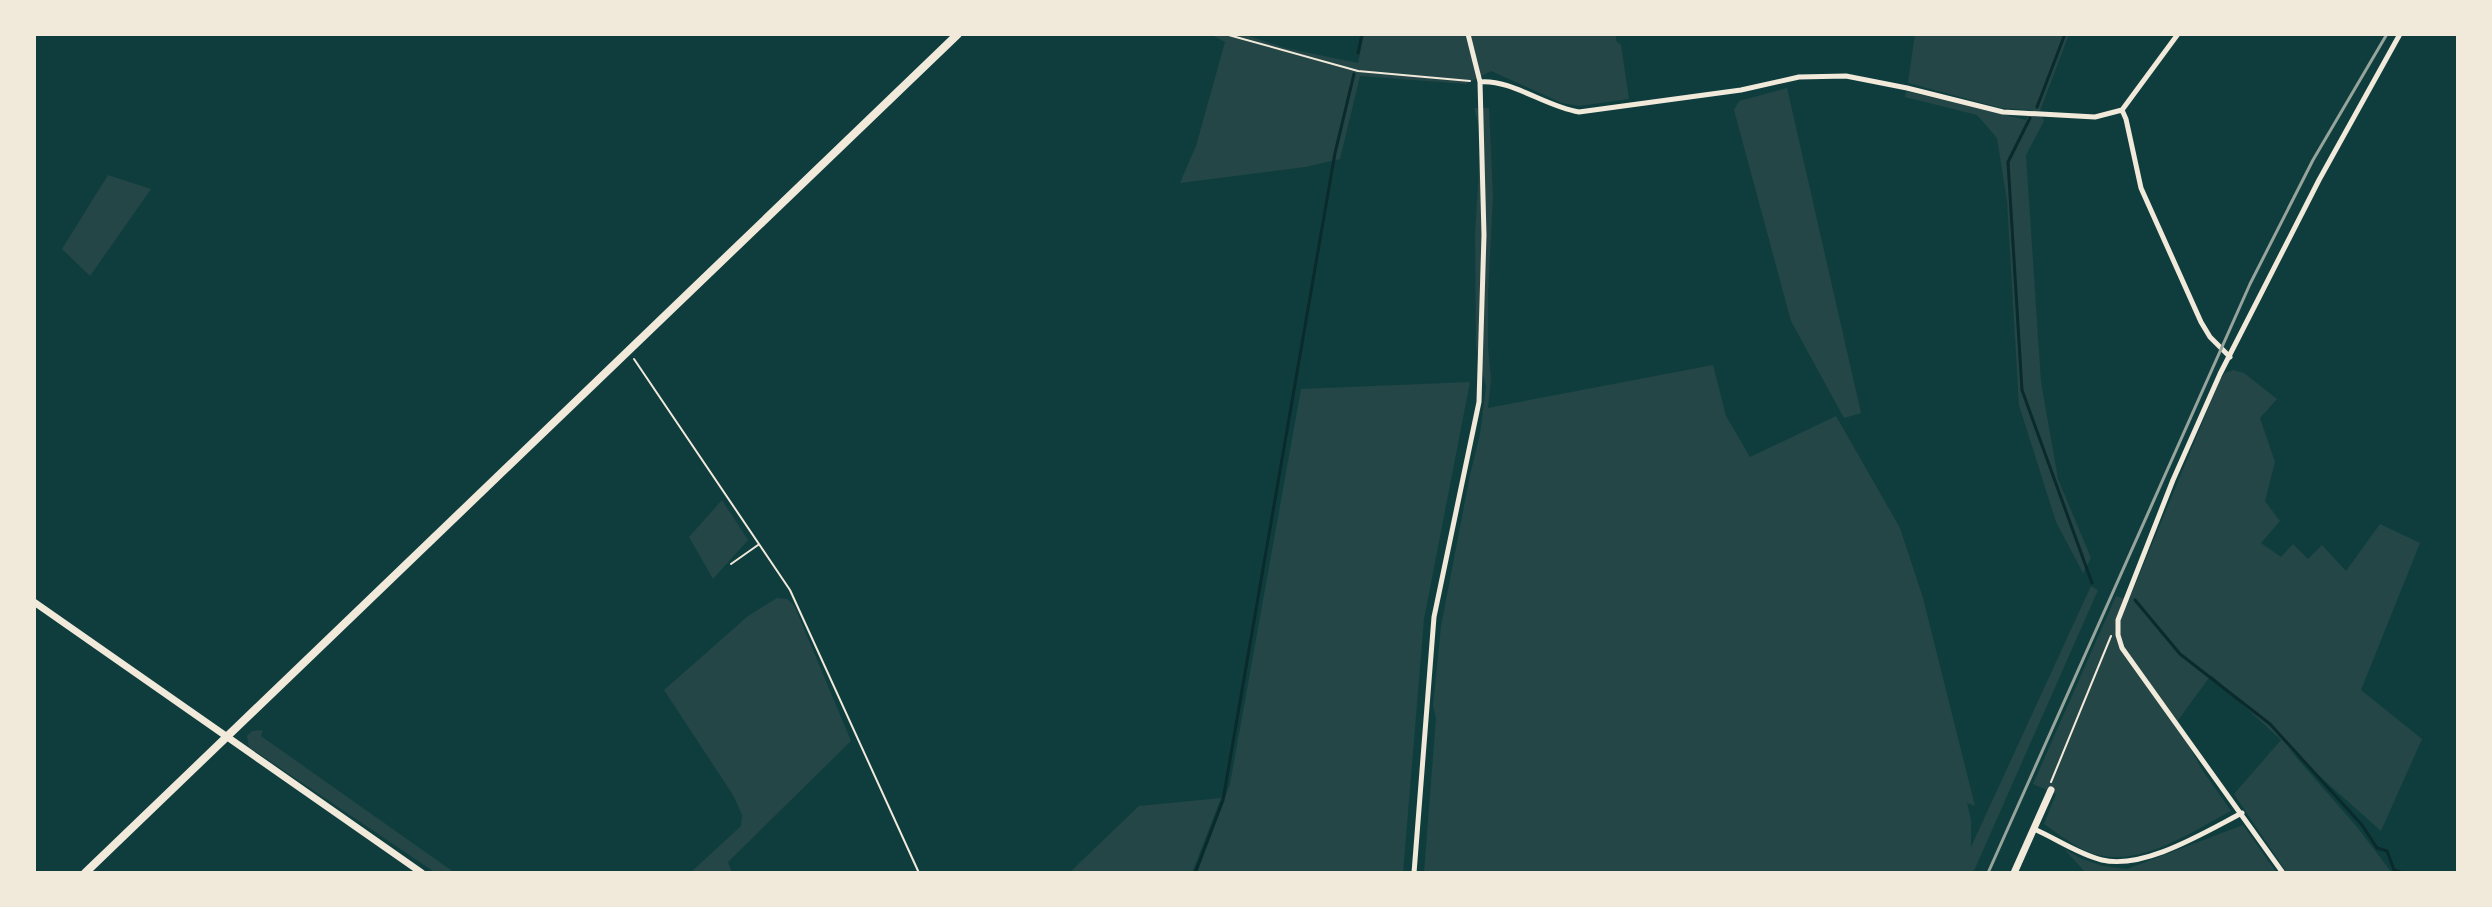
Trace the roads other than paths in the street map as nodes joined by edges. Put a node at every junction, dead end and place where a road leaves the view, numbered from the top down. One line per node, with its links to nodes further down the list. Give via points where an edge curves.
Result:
1 (958, 34): 9 (main road)
2 (1468, 34): 5 (street)
3 (2178, 34): 6 (street)
4 (2400, 34): 7 (street)
5 (1480, 82): 6 (street, via 1503,84 1579,112 1799,77 1846,76 2003,112 2095,117); 15 (street, via 1484,235 1479,402 1434,617)
6 (2122, 110): 7 (street, via 2141,188 2201,322)
7 (2230, 357): 11 (street, via 2196,426 2118,620 2118,635 2122,648)
8 (34, 602): 9 (street)
9 (226, 738): 13 (main road); 14 (street)
10 (2051, 790): 12 (street)
11 (2242, 813): 12 (street, via 2174,847 2125,863 2084,855); 17 (street)
12 (2034, 829): 16 (street)
13 (85, 873)
14 (422, 873)
15 (1414, 873)
16 (2014, 873)
17 (2283, 873)

